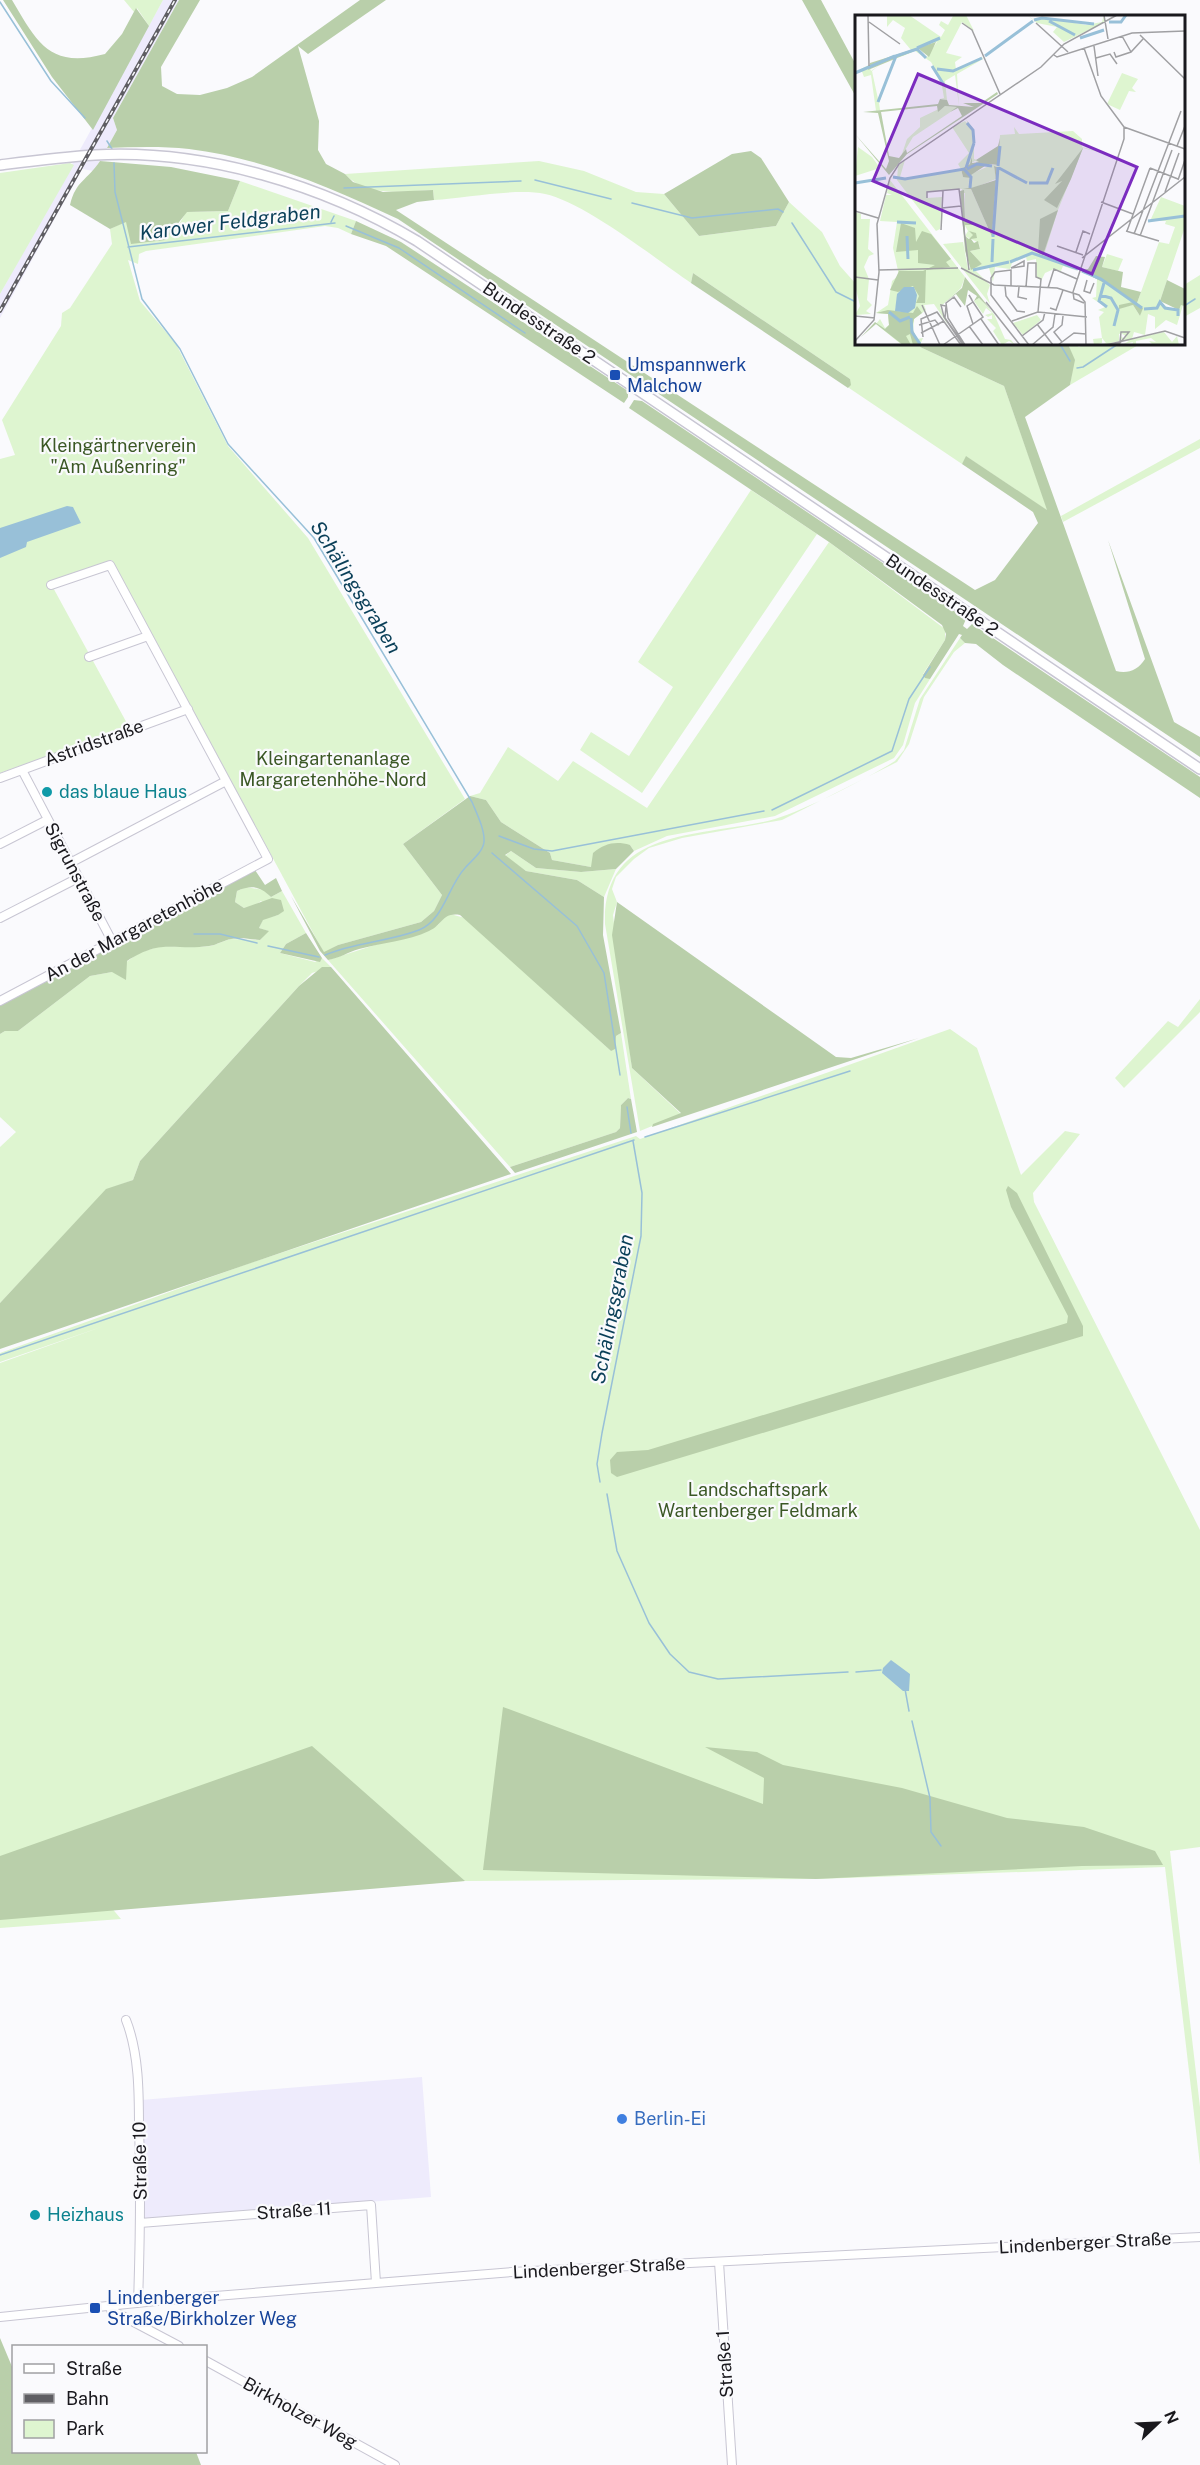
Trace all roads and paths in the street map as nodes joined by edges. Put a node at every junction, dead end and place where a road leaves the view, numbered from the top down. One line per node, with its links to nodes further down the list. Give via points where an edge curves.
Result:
1 (0, 165): 6 (main road, Bundesstraße 2, via 95,155 188,160 280,181 384,223 466,274)
2 (51, 585): 3 (street, via 110,565)
3 (148, 636): 4 (street); 5 (street)
4 (89, 657)
5 (188, 709): 7 (street, Astridstraße); 9 (street)
6 (1200, 769)
7 (22, 770): 8 (street, Astridstraße); 10 (street, Sigrunstraße)
8 (0, 778)
9 (226, 781): 12 (street); 15 (street, An der Margaretenhöhe, via 268,859)
10 (47, 819): 11 (street); 12 (street, Sigrunstraße)
11 (0, 844)
12 (70, 863): 13 (street, Sigrunstraße)
13 (78, 878): 14 (street); 15 (street, Sigrunstraße)
14 (0, 918)
15 (113, 943): 16 (street, An der Margaretenhöhe)
16 (0, 1000)
17 (126, 2020): 18 (street, Straße 10, via 138,2092)
18 (140, 2223): 21 (street, Straße 11, via 371,2205); 22 (street, Straße 10)
19 (1200, 2237): 20 (street, Lindenberger Straße)
20 (719, 2262): 21 (street, Lindenberger Straße); 29 (street, Straße 1)
21 (376, 2283): 22 (street, Lindenberger Straße)
22 (134, 2303): 23 (street, Lindenberger Straße); 25 (street, Straße 10)
23 (111, 2306): 24 (street, Lindenberger Straße); 25 (street, via 111,2310)
24 (0, 2317)
25 (129, 2319): 26 (street)
26 (177, 2345)
27 (207, 2362): 28 (street, Birkholzer Weg)
28 (395, 2465)
29 (732, 2465)

